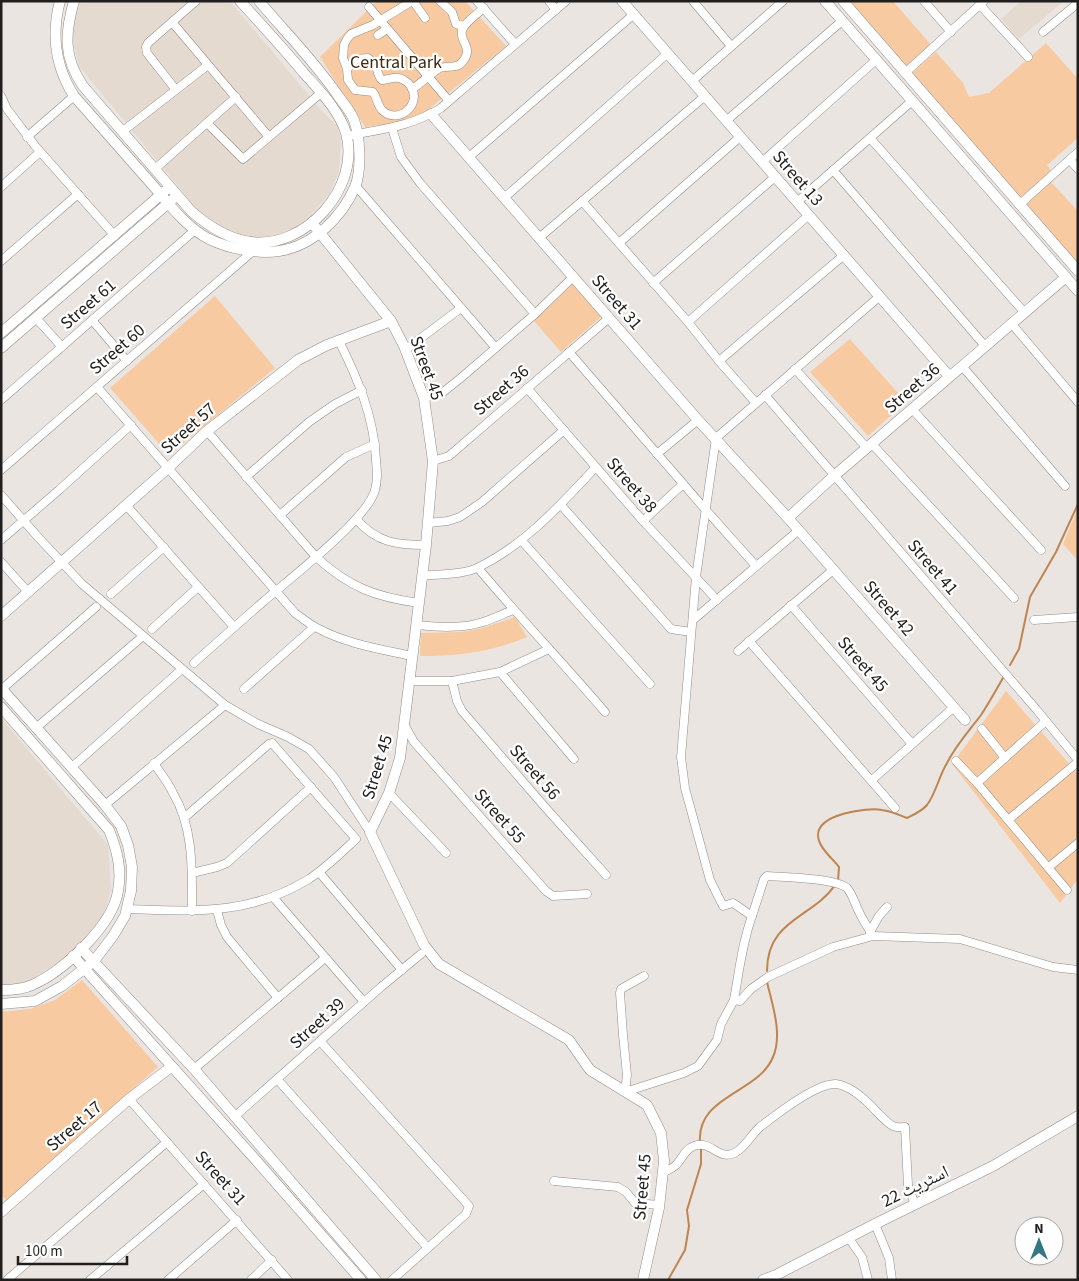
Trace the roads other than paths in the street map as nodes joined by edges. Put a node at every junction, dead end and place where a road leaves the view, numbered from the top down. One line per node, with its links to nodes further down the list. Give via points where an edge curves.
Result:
1 (60, 1): 48 (street, via 54,31 57,57)
2 (74, 1): 59 (street, via 68,26 68,50 75,75)
3 (196, 1): 26 (street)
4 (240, 1): 33 (street)
5 (259, 1): 29 (street)
6 (412, 1): 23 (street); 24 (street)
7 (440, 1): 27 (street, via 452,12 456,24)
8 (478, 1): 20 (street)
9 (549, 1): 21 (street)
10 (566, 1): 21 (street)
11 (622, 1): 22 (street, Street 13)
12 (783, 1): 35 (street)
13 (842, 1): 41 (street)
14 (924, 1): 30 (street)
15 (826, 2): 25 (street)
16 (697, 3): 35 (street)
17 (982, 3): 30 (street); 37 (street)
18 (1078, 3): 31 (street)
19 (369, 7): 24 (street)
20 (484, 8): 27 (street); 34 (street)
21 (556, 10): 34 (street)
22 (633, 14): 36 (street, Street 13); 69 (street)
23 (425, 18)
24 (380, 20): 28 (street); 40 (street, via 347,39 342,51)
25 (842, 21): 38 (street); 55 (street)
26 (172, 22): 39 (street); 45 (street, via 146,47 147,53)
27 (464, 26): 42 (street, via 461,35 467,50 464,60 454,68 439,69)
28 (388, 29): 32 (street); 42 (street)
29 (284, 32): 33 (street); 60 (street, via 331,85 353,117)
30 (951, 32): 41 (street)
31 (1043, 32)
32 (378, 35)
33 (276, 40): 46 (street)
34 (515, 44): 51 (street)
35 (731, 46): 43 (street)
36 (667, 54): 43 (street, Street 13); 82 (street)
37 (1028, 57)
38 (876, 60): 52 (street); 71 (street)
39 (208, 65): 45 (street); 50 (street)
40 (347, 69): 44 (street, via 356,60 368,58 377,66 380,79 403,79); 44 (street, via 350,86 355,90 371,90 382,111 393,115 409,110 414,101)
41 (905, 73): 58 (street)
42 (429, 78): 44 (street); 51 (street)
43 (692, 81): 49 (street, Street 13)
44 (412, 89)
45 (176, 90): 59 (street)
46 (321, 93): 61 (street, via 342,122); 64 (street)
47 (1, 96): 53 (street)
48 (74, 96): 63 (street); 80 (street)
49 (704, 96): 55 (street, Street 13); 83 (street)
50 (236, 98): 56 (street); 64 (street)
51 (449, 101): 54 (street)
52 (912, 101): 62 (street); 66 (street)
53 (4, 112): 63 (street)
54 (431, 114): 57 (street); 69 (street, Street 31)
55 (726, 121): 65 (street, Street 13)
56 (207, 123): 64 (street, via 243,159); 72 (street)
57 (392, 128): 60 (street); 107 (street, via 402,157 420,183)
58 (953, 128): 62 (street); 86 (street)
59 (123, 131): 72 (street)
60 (358, 134): 61 (street); 76 (street, via 359,164)
61 (347, 136): 88 (street, via 348,156 342,182 327,207)
62 (943, 136): 95 (street)
63 (27, 137): 67 (street)
64 (269, 137)
65 (740, 137): 71 (street, Street 13); 94 (street)
66 (870, 138): 74 (street); 106 (street)
67 (40, 152): 77 (street); 79 (street)
68 (1078, 152): 70 (street)
69 (469, 157): 82 (street, Street 31)
70 (1070, 160): 73 (street); 86 (street)
71 (762, 162): 75 (street, Street 13)
72 (155, 169): 78 (street)
73 (1078, 169)
74 (833, 170): 84 (street); 116 (street)
75 (775, 177): 84 (street, Street 13); 102 (street)
76 (355, 186): 90 (street, via 342,210); 105 (street)
77 (1, 187)
78 (170, 187): 80 (street); 81 (street)
79 (78, 194): 91 (street); 98 (street)
80 (161, 195): 85 (street); 91 (street)
81 (178, 195): 85 (street); 88 (street, via 201,220 236,239 252,242 285,239)
82 (504, 198): 92 (street, Street 31)
83 (582, 201): 92 (street); 94 (street)
84 (797, 202): 87 (street, Street 13)
85 (168, 204): 89 (street); 108 (street)
86 (1019, 205): 93 (street)
87 (809, 216): 97 (street, Street 13); 112 (street)
88 (312, 223): 90 (street, Street 45)
89 (195, 230): 96 (street, via 228,247); 110 (street, Street 61)
90 (320, 232): 96 (street, via 302,244 280,251); 111 (street, Street 45)
91 (114, 236): 114 (street)
92 (539, 238): 100 (street, Street 31)
93 (1052, 242): 95 (street); 99 (street)
94 (619, 243): 102 (street)
95 (1043, 250): 101 (street)
96 (253, 251): 122 (street, Street 60)
97 (844, 255): 104 (street, Street 13); 123 (street)
98 (1, 261)
99 (1078, 271)
100 (573, 277): 107 (street); 109 (street, Street 31)
101 (1066, 277): 103 (street); 106 (street, Street 36)
102 (654, 283): 112 (street)
103 (1078, 290)
104 (880, 296): 125 (street); 126 (street, Street 13)
105 (461, 308): 118 (street); 120 (street)
106 (1024, 312): 113 (street, Street 36)
107 (535, 314): 118 (street)
108 (36, 318): 117 (street); 119 (street)
109 (609, 318): 121 (street, Street 36); 136 (street, Street 31)
110 (92, 320): 117 (street, Street 61); 122 (street)
111 (391, 321): 115 (street, Street 57); 120 (street, Street 45)
112 (688, 322): 123 (street)
113 (1011, 323): 116 (street, Street 36); 133 (street)
114 (1, 333)
115 (339, 341): 129 (street); 139 (street, Street 57, via 298,360)
116 (985, 346): 124 (street, Street 36)
117 (62, 347): 132 (street, Street 61)
118 (495, 347): 131 (street, via 442,393)
119 (1, 348)
120 (406, 350): 131 (street, Street 45)
121 (569, 352): 128 (street, Street 36); 143 (street)
122 (126, 361): 127 (street, Street 60)
123 (719, 362): 134 (street)
124 (962, 366): 126 (street, Street 36); 151 (street)
125 (795, 369): 130 (street); 142 (street)
126 (950, 376): 135 (street, Street 36)
127 (97, 387): 137 (street); 147 (street, Street 60)
128 (527, 388): 138 (street, Street 38); 144 (street, Street 36, via 449,456)
129 (362, 390): 141 (street); 149 (street, via 309,422)
130 (765, 395): 134 (street); 148 (street, Street 41)
131 (424, 398): 144 (street, Street 45)
132 (1, 400)
133 (1078, 402)
134 (756, 403): 140 (street)
135 (912, 409): 142 (street, Street 36); 167 (street)
136 (698, 420): 140 (street, Street 31); 143 (street)
137 (131, 425): 146 (street); 159 (street)
138 (564, 430): 145 (street, Street 38); 161 (street, via 482,502 460,517)
139 (207, 431): 146 (street, Street 57); 149 (street)
140 (716, 438): 155 (street); 156 (street, Street 31)
141 (375, 444): 157 (street, via 346,457); 158 (street, via 375,491)
142 (869, 446): 148 (street, Street 36); 180 (street)
143 (657, 454): 150 (street)
144 (433, 461): 161 (street, Street 45)
145 (596, 467): 154 (street); 160 (street, Street 38)
146 (168, 468): 153 (street, Street 57); 178 (street)
147 (1, 470)
148 (834, 476): 156 (street, Street 36); 213 (street, Street 41)
149 (246, 477): 157 (street)
150 (683, 484): 155 (street); 160 (street)
151 (1065, 486)
152 (1, 495): 159 (street)
153 (126, 505): 166 (street); 170 (street, Street 57)
154 (561, 505): 164 (street); 194 (street, via 671,629)
155 (705, 509): 171 (street); 175 (street)
156 (784, 514): 162 (street, Street 42)
157 (280, 515): 168 (street)
158 (356, 519): 165 (street, via 374,536 401,545); 168 (street)
159 (23, 521): 163 (street); 170 (street)
160 (643, 521): 175 (street, Street 38)
161 (428, 523): 165 (street, Street 45)
162 (799, 530): 171 (street); 173 (street, Street 42)
163 (1, 540)
164 (522, 541): 172 (street); 205 (street)
165 (426, 545): 174 (street, Street 45)
166 (164, 547): 176 (street); 179 (street)
167 (1041, 550)
168 (316, 557): 178 (street); 182 (street, via 348,582 381,596)
169 (1, 562): 177 (street)
170 (61, 563): 177 (street, Street 57); 195 (street)
171 (756, 566): 181 (street)
172 (478, 568): 174 (street); 185 (street)
173 (833, 570): 183 (street); 210 (street, Street 42)
174 (422, 576): 182 (street, Street 45)
175 (696, 577): 181 (street, Street 38); 188 (street)
176 (198, 587): 191 (street); 193 (street)
177 (28, 592): 186 (street, Street 57)
178 (275, 592): 191 (street); 192 (street)
179 (111, 594)
180 (1014, 598)
181 (717, 600): 188 (street)
182 (419, 602): 190 (street, Street 45)
183 (791, 605): 196 (street); 217 (street, Street 45)
184 (96, 607): 206 (street)
185 (513, 610): 190 (street, via 482,622 460,626); 197 (street)
186 (1, 616)
187 (1078, 618): 189 (street)
188 (693, 620): 194 (street)
189 (1034, 620)
190 (416, 625): 199 (street, Street 45)
191 (234, 626): 200 (street)
192 (314, 627): 199 (street, via 360,646); 207 (street)
193 (152, 629)
194 (691, 632): 250 (street, via 682,757 685,788 710,880 720,902 723,906 733,903)
195 (143, 636): 201 (street); 215 (street)
196 (749, 641): 198 (street); 226 (street)
197 (549, 649): 202 (street); 211 (street)
198 (738, 651)
199 (412, 656): 203 (street, Street 45)
200 (194, 663)
201 (182, 669): 208 (street); 225 (street)
202 (500, 672): 204 (street); 221 (street)
203 (410, 681): 204 (street); 214 (street, Street 45)
204 (452, 681): 242 (street, Street 56, via 462,711)
205 (650, 684)
206 (1, 689): 215 (street)
207 (244, 689)
208 (225, 705): 224 (street); 234 (street, via 309,749 334,777)
209 (1, 707): 219 (street)
210 (954, 707): 212 (street, Street 42); 217 (street)
211 (604, 712)
212 (965, 720)
213 (1046, 721): 220 (street); 223 (street, Street 41)
214 (405, 726): 229 (street, Street 45, via 400,758); 244 (street, Street 55, via 414,742 546,891 553,896)
215 (36, 728): 218 (street)
216 (982, 729): 220 (street)
217 (912, 744): 226 (street)
218 (55, 749): 219 (street); 225 (street)
219 (46, 758): 238 (street, via 109,830)
220 (1005, 758): 227 (street)
221 (574, 759)
222 (956, 761): 227 (street)
223 (1078, 761): 233 (street)
224 (154, 763): 230 (street); 232 (street, via 174,794)
225 (72, 767): 230 (street)
226 (872, 780): 231 (street)
227 (977, 783): 233 (street)
228 (311, 787): 232 (street, via 272,743); 240 (street, via 356,839); 241 (street, via 227,863)
229 (389, 793): 234 (street, Street 45); 236 (street)
230 (105, 805): 237 (street, via 121,826)
231 (895, 808)
232 (184, 818): 241 (street)
233 (1008, 820): 239 (street)
234 (370, 832): 270 (street, Street 45, via 424,945 439,964 568,1040 590,1070)
235 (1078, 843): 239 (street)
236 (446, 853)
237 (130, 856): 238 (street); 247 (street, via 131,891)
238 (118, 859): 252 (street, via 120,868 115,902 104,922)
239 (1048, 867): 243 (street)
240 (319, 872): 245 (street); 258 (street)
241 (192, 873): 249 (street)
242 (606, 875)
243 (1067, 890)
244 (587, 894)
245 (273, 898): 248 (street); 255 (street)
246 (887, 907): 251 (street, via 879,916)
247 (127, 909): 249 (street); 256 (street, via 126,916)
248 (218, 910): 249 (street); 262 (street, via 227,937)
249 (192, 911)
250 (752, 916): 251 (street, via 767,876 827,881 845,887); 263 (street)
251 (872, 934): 259 (street, via 960,940 1054,967); 263 (street, via 833,947 768,977 740,1001)
252 (81, 948): 254 (street); 256 (street)
253 (421, 954): 258 (street, Street 39)
254 (73, 956): 257 (street); 261 (street, via 30,986)
255 (325, 958): 262 (street); 264 (street)
256 (94, 961): 257 (street); 268 (street)
257 (85, 969): 265 (street, via 35,1001); 267 (street)
258 (402, 970): 264 (street, Street 39)
259 (1078, 970)
260 (644, 976): 270 (street, via 621,989 627,1075)
261 (1, 990)
262 (278, 998): 268 (street)
263 (734, 1000): 270 (street, via 721,1024 717,1040 698,1066)
264 (364, 1002): 266 (street, Street 39)
265 (1, 1004)
266 (320, 1041): 269 (street, Street 39); 286 (street, via 469,1206 466,1214)
267 (171, 1067): 271 (street, Street 17); 276 (street)
268 (194, 1070): 273 (street)
269 (277, 1079): 273 (street, Street 39); 286 (street)
270 (625, 1092): 277 (street, Street 45, via 646,1105 661,1133)
271 (129, 1099): 274 (street, Street 31); 282 (street, Street 17)
272 (1078, 1116): 281 (street, اسٹریٹ 22, via 994,1166)
273 (234, 1117): 275 (street)
274 (167, 1142): 279 (street, Street 31); 290 (street)
275 (262, 1150): 276 (street); 296 (street)
276 (254, 1158): 295 (street)
277 (662, 1173): 280 (street, Street 45); 281 (street, via 674,1167 694,1145 704,1145 722,1155 734,1154 760,1127 796,1102 827,1084 836,1084 855,1091 893,1126 905,1127 908,1185)
278 (554, 1181): 280 (street, via 618,1187 635,1203)
279 (204, 1184): 283 (street, Street 31); 291 (street)
280 (659, 1205): 298 (street, Street 45)
281 (915, 1205): 284 (street, اسٹریٹ 22)
282 (3, 1207)
283 (237, 1220): 287 (street, Street 31); 292 (street)
284 (874, 1224): 285 (street, اسٹریٹ 22); 301 (street, via 889,1258)
285 (848, 1237): 289 (street, اسٹریٹ 22); 300 (street, via 862,1257)
286 (428, 1248): 297 (street)
287 (272, 1260): 293 (street); 294 (street, Street 31)
288 (1, 1275): 290 (street)
289 (777, 1278): 299 (street, اسٹریٹ 22)
290 (6, 1280)
291 (90, 1280)
292 (168, 1280)
293 (250, 1280)
294 (288, 1280)
295 (361, 1280)
296 (376, 1280)
297 (392, 1280)
298 (643, 1280)
299 (764, 1280)
300 (868, 1280)
301 (892, 1280)

